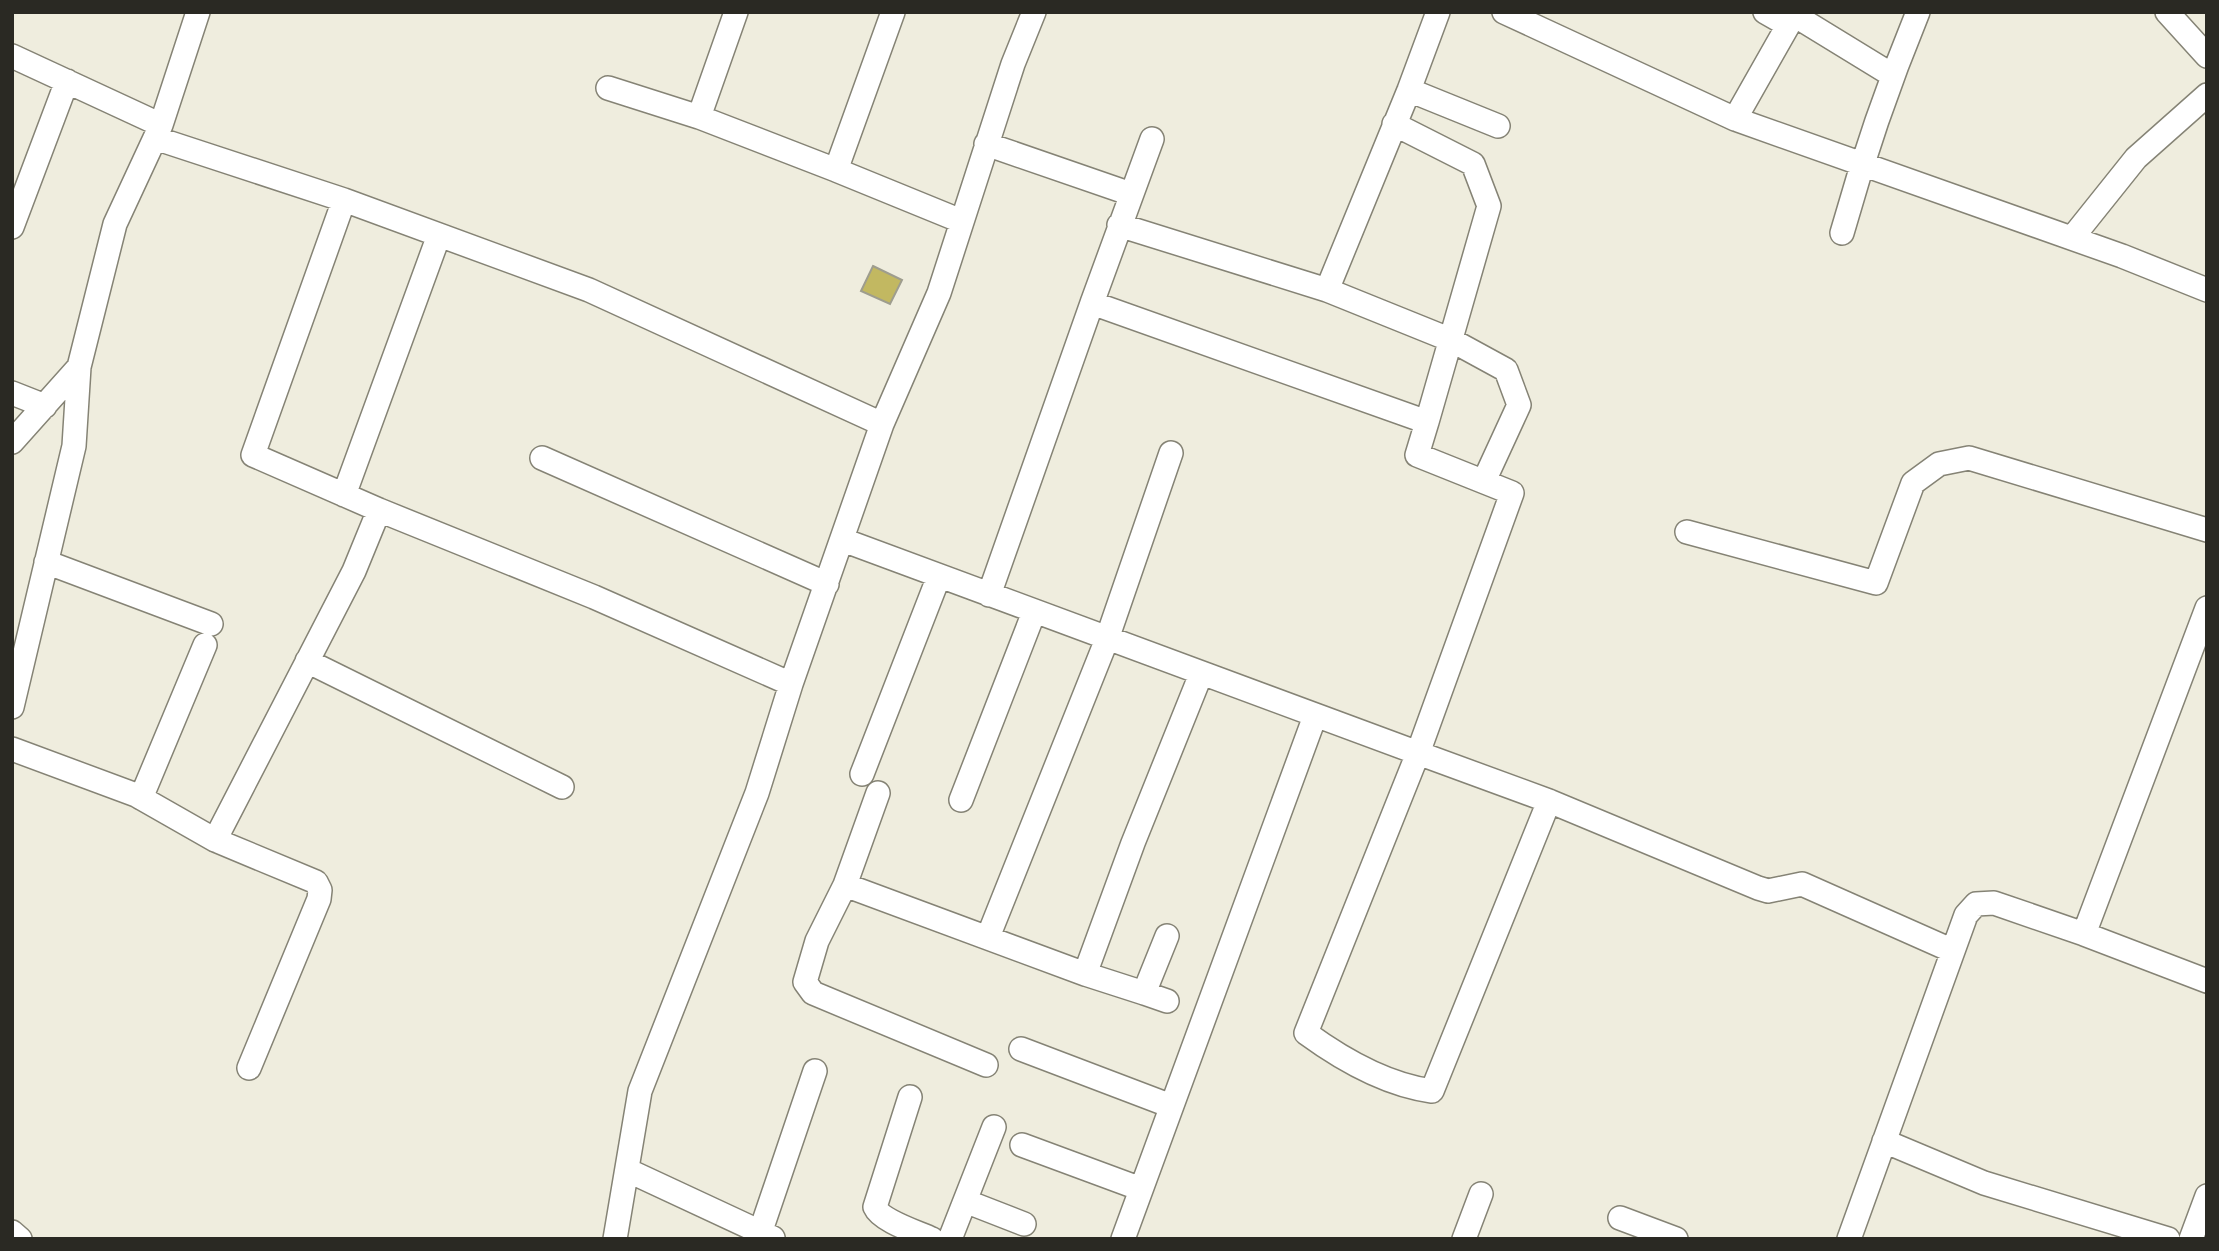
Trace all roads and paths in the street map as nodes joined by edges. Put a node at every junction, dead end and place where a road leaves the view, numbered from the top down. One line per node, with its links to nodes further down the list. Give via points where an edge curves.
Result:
1 (198, 12): 22 (street)
2 (736, 12): 18 (street)
3 (892, 12): 26 (street)
4 (1034, 12): 24 (street)
5 (1438, 12): 16 (street)
6 (1504, 12): 19 (street)
7 (1765, 12): 10 (street)
8 (1918, 12): 13 (street)
9 (2167, 12): 12 (street)
10 (1788, 24): 13 (street, via 1794,15); 19 (street)
11 (12, 56): 14 (street)
12 (2207, 56)
13 (1892, 75): 25 (street)
14 (66, 81): 22 (street); 31 (street)
15 (608, 88): 18 (street)
16 (1409, 90): 20 (street); 21 (street)
17 (2207, 96): 34 (street, via 2136,158)
18 (699, 117): 26 (street)
19 (1735, 119): 25 (street)
20 (1394, 124): 35 (street); 38 (street, via 1473,164 1489,206)
21 (1497, 126)
22 (158, 132): 28 (street); 39 (street, via 115,224)
23 (1152, 139): 27 (street)
24 (986, 144): 27 (street); 29 (street)
25 (1861, 164): 32 (street); 34 (street)
26 (836, 170): 29 (street)
27 (1131, 194): 30 (street)
28 (344, 200): 33 (street); 48 (street, via 253,455)
29 (961, 221): 43 (street, via 939,293)
30 (1119, 225): 35 (street); 37 (street)
31 (12, 227)
32 (1842, 233)
33 (439, 235): 43 (street, via 589,290); 48 (street)
34 (2071, 238): 36 (street)
35 (1327, 290): 38 (street)
36 (2207, 290)
37 (1092, 303): 42 (street); 56 (street)
38 (1451, 340): 42 (street); 47 (street, via 1506,370 1519,405)
39 (79, 367): 41 (street); 53 (street, via 74,446)
40 (12, 393): 41 (street)
41 (45, 406): 44 (street)
42 (1427, 422): 47 (street, via 1417,455)
43 (883, 424): 52 (street)
44 (12, 442)
45 (1171, 453): 59 (street)
46 (542, 458): 55 (street)
47 (1484, 481): 66 (street, via 1512,493)
48 (344, 495): 49 (street)
49 (379, 510): 60 (street, via 354,571); 62 (street, via 594,597)
50 (2207, 530): 51 (street, via 1969,458 1939,464 1913,483 1876,583)
51 (1687, 532)
52 (842, 540): 54 (street); 55 (street)
53 (46, 562): 63 (street); 70 (street, via 208,635)
54 (939, 576): 56 (street); 67 (street)
55 (827, 584): 62 (street)
56 (989, 595): 58 (street)
57 (2207, 608): 75 (street)
58 (1034, 612): 59 (street); 71 (street)
59 (1107, 639): 61 (street); 77 (street)
60 (307, 662): 68 (street); 73 (street)
61 (1201, 674): 64 (street); 79 (street)
62 (791, 684): 92 (street, via 757,793 640,1091)
63 (12, 707)
64 (1315, 716): 66 (street); 88 (street)
65 (12, 749): 70 (street)
66 (1418, 753): 72 (street); 72 (street, via 1306,1033 1335,1055 1408,1088 1432,1091)
67 (862, 774)
68 (562, 788)
69 (878, 793): 74 (street)
70 (141, 798): 73 (street)
71 (961, 800)
72 (1549, 801): 78 (street, via 1758,888 1768,891 1802,884)
73 (215, 840): 85 (street, via 316,882 320,890)
74 (845, 885): 77 (street); 84 (street, via 817,941 804,982 807,988)
75 (2084, 934): 78 (street, via 1994,903 1976,904 1966,915); 80 (street)
76 (1167, 936): 81 (street)
77 (988, 937): 79 (street)
78 (1953, 951): 90 (street)
79 (1085, 974): 81 (street)
80 (2207, 981)
81 (1144, 993): 82 (street)
82 (1167, 1002)
83 (1021, 1049): 88 (street)
84 (986, 1065)
85 (248, 1068)
86 (815, 1071): 100 (street)
87 (910, 1097): 103 (street, via 875,1207)
88 (1171, 1106): 93 (street)
89 (994, 1127): 96 (street)
90 (1884, 1141): 108 (street); 109 (street, via 1984,1183)
91 (1022, 1145): 93 (street)
92 (627, 1170): 100 (street); 102 (street)
93 (1141, 1189): 105 (street)
94 (1480, 1194): 106 (street)
95 (2207, 1196): 110 (street)
96 (965, 1201): 98 (street); 104 (street)
97 (1620, 1218): 107 (street)
98 (1024, 1224)
99 (12, 1232): 101 (street)
100 (764, 1237)
101 (20, 1239)
102 (615, 1239)
103 (932, 1239)
104 (950, 1239)
105 (1123, 1239)
106 (1464, 1239)
107 (1676, 1239)
108 (1849, 1239)
109 (2168, 1239)
110 (2191, 1239)

